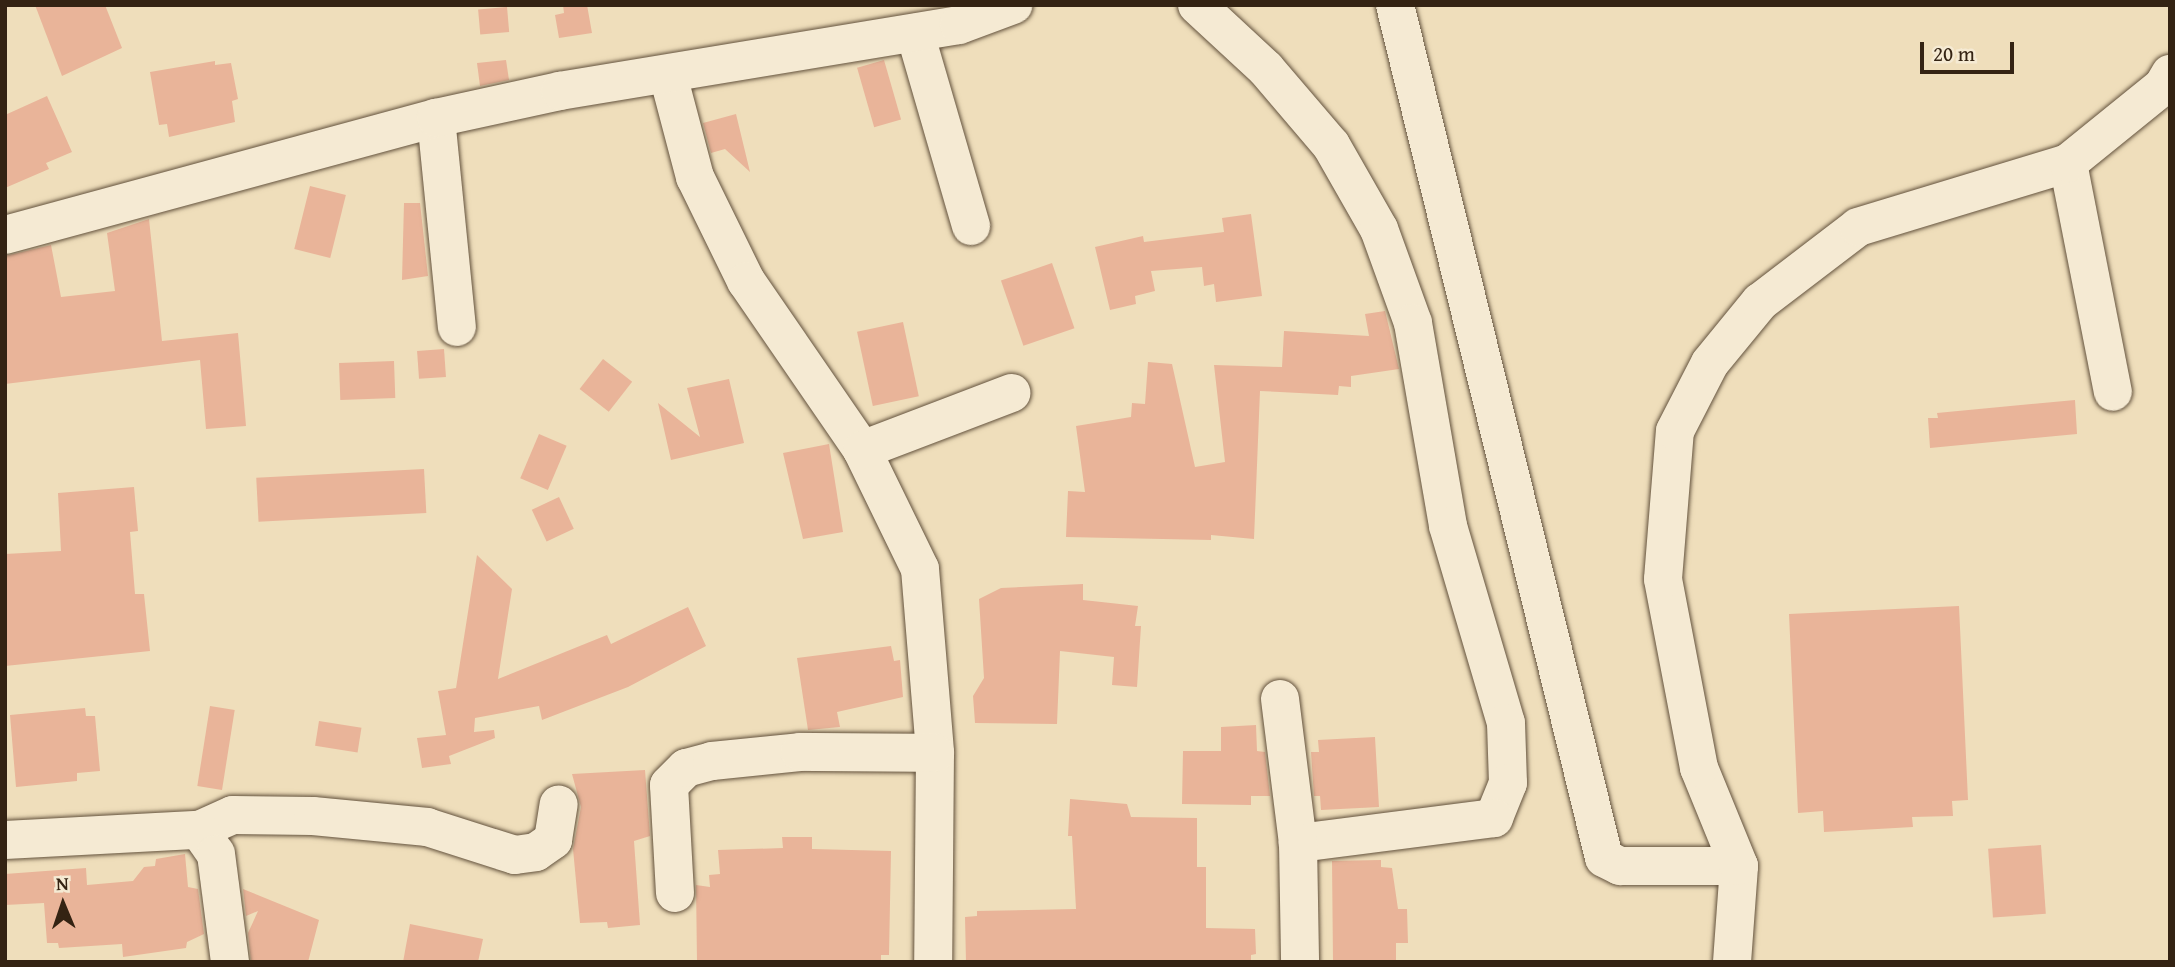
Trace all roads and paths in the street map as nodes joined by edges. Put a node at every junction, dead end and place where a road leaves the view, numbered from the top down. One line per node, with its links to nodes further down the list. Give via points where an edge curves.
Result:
1 (1013, 5): 4 (street)
2 (1197, 5): 21 (street, via 1266,69 1331,145 1379,229 1413,323 1448,526 1506,723 1508,783 1494,818)
3 (1395, 5): 22 (street, via 1604,858 1620,866)
4 (958, 15): 5 (street)
5 (915, 33): 7 (street); 10 (street)
6 (2170, 74): 9 (street, via 2163,86)
7 (668, 75): 8 (street, via 560,91); 15 (street, via 695,177 746,281)
8 (436, 118): 11 (street); 12 (street)
9 (2068, 163): 13 (street); 22 (street, via 1858,227 1760,302 1710,363 1675,431 1663,579 1669,631 1699,768)
10 (971, 226)
11 (5, 235)
12 (457, 327)
13 (2113, 392)
14 (1011, 393): 15 (street)
15 (862, 450): 17 (street, via 920,569)
16 (1280, 699): 21 (street)
17 (935, 753): 23 (street, via 800,752 685,768 669,785); 25 (street)
18 (559, 804): 19 (street, via 553,840 536,852 515,855 427,827 313,816 233,815)
19 (199, 830): 20 (street); 24 (street, via 216,854)
20 (5, 840)
21 (1298, 843): 26 (street)
22 (1739, 866): 27 (street)
23 (675, 893)
24 (230, 962)
25 (933, 962)
26 (1300, 962)
27 (1732, 962)

